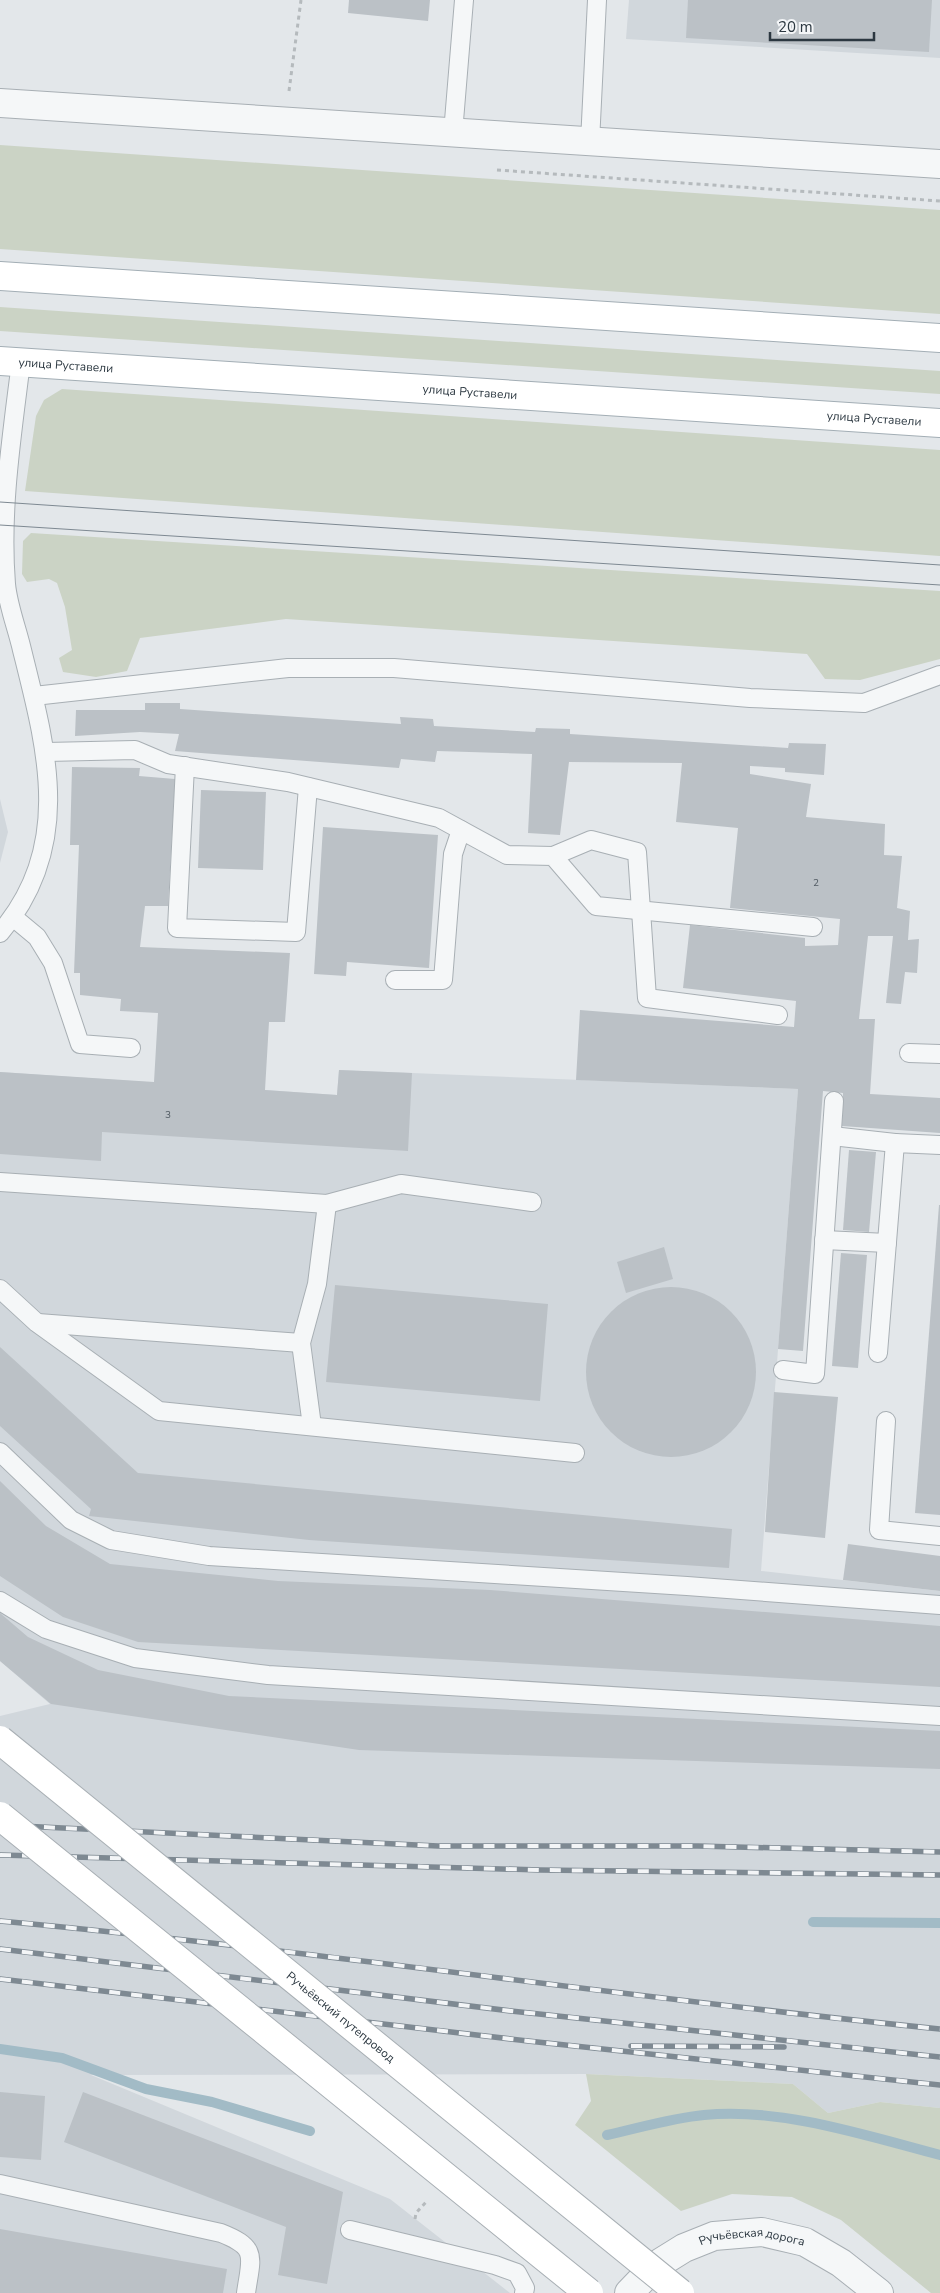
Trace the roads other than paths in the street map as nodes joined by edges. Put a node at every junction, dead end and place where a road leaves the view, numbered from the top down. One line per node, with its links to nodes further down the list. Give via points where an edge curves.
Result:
1 (464, 0): 4 (lane)
2 (597, 0): 5 (lane)
3 (0, 103): 4 (street)
4 (453, 133): 5 (street)
5 (590, 142): 6 (street)
6 (940, 164)
7 (0, 276): 8 (main road)
8 (940, 338)
9 (10, 361): 10 (main road, улица Руставели); 11 (lane)
10 (940, 423)
11 (3, 586): 13 (lane)
12 (940, 675): 13 (lane, via 864,703 750,698 394,668 288,668)
13 (34, 696): 14 (lane)
14 (46, 752): 15 (lane, via 136,750 168,764); 20 (lane, via 48,820 37,873)
15 (185, 766): 16 (lane); 16 (lane, via 178,928 296,932)
16 (308, 787): 17 (lane, via 439,818)
17 (461, 830): 18 (lane, via 507,855); 23 (lane, via 453,854 443,980)
18 (554, 856): 19 (lane, via 596,906); 19 (lane, via 591,840 637,852)
19 (640, 910): 21 (lane); 24 (lane, via 647,998)
20 (13, 917): 22 (lane); 25 (lane, via 37,937 54,963 80,1044)
21 (813, 927)
22 (0, 933)
23 (395, 980)
24 (778, 1015)
25 (131, 1048)
26 (910, 1053): 27 (lane)
27 (940, 1054)
28 (834, 1100): 29 (lane)
29 (832, 1136): 30 (lane); 35 (lane)
30 (895, 1143): 31 (lane); 36 (lane)
31 (940, 1145)
32 (0, 1182): 34 (lane)
33 (532, 1202): 34 (lane, via 401,1184)
34 (327, 1204): 39 (lane, via 317,1284)
35 (824, 1240): 36 (lane); 41 (lane, via 815,1374)
36 (887, 1243): 40 (lane)
37 (0, 1289): 38 (lane)
38 (37, 1323): 39 (lane); 43 (lane, via 159,1411)
39 (301, 1343): 43 (lane)
40 (878, 1353)
41 (783, 1370)
42 (886, 1421): 46 (lane, via 879,1530)
43 (312, 1426): 45 (lane)
44 (0, 1452): 48 (lane, via 71,1520 111,1540 209,1556)
45 (575, 1453)
46 (940, 1536)
47 (0, 1601): 49 (lane, via 46,1628 135,1658 268,1675)
48 (940, 1605)
49 (940, 1716)
50 (0, 1740): 58 (main road, Ручьёвский путепровод, bridge)
51 (0, 1816): 56 (main road, bridge)
52 (0, 2184): 54 (lane, via 221,2233 242,2241 251,2256)
53 (350, 2230): 55 (lane, via 495,2265 517,2273 525,2288)
54 (246, 2293)
55 (524, 2293)
56 (589, 2293)
57 (629, 2293): 59 (street, Ручьёвская дорога, via 656,2266 684,2248 714,2236 762,2232 804,2242 840,2263)
58 (680, 2293)
59 (879, 2293)

